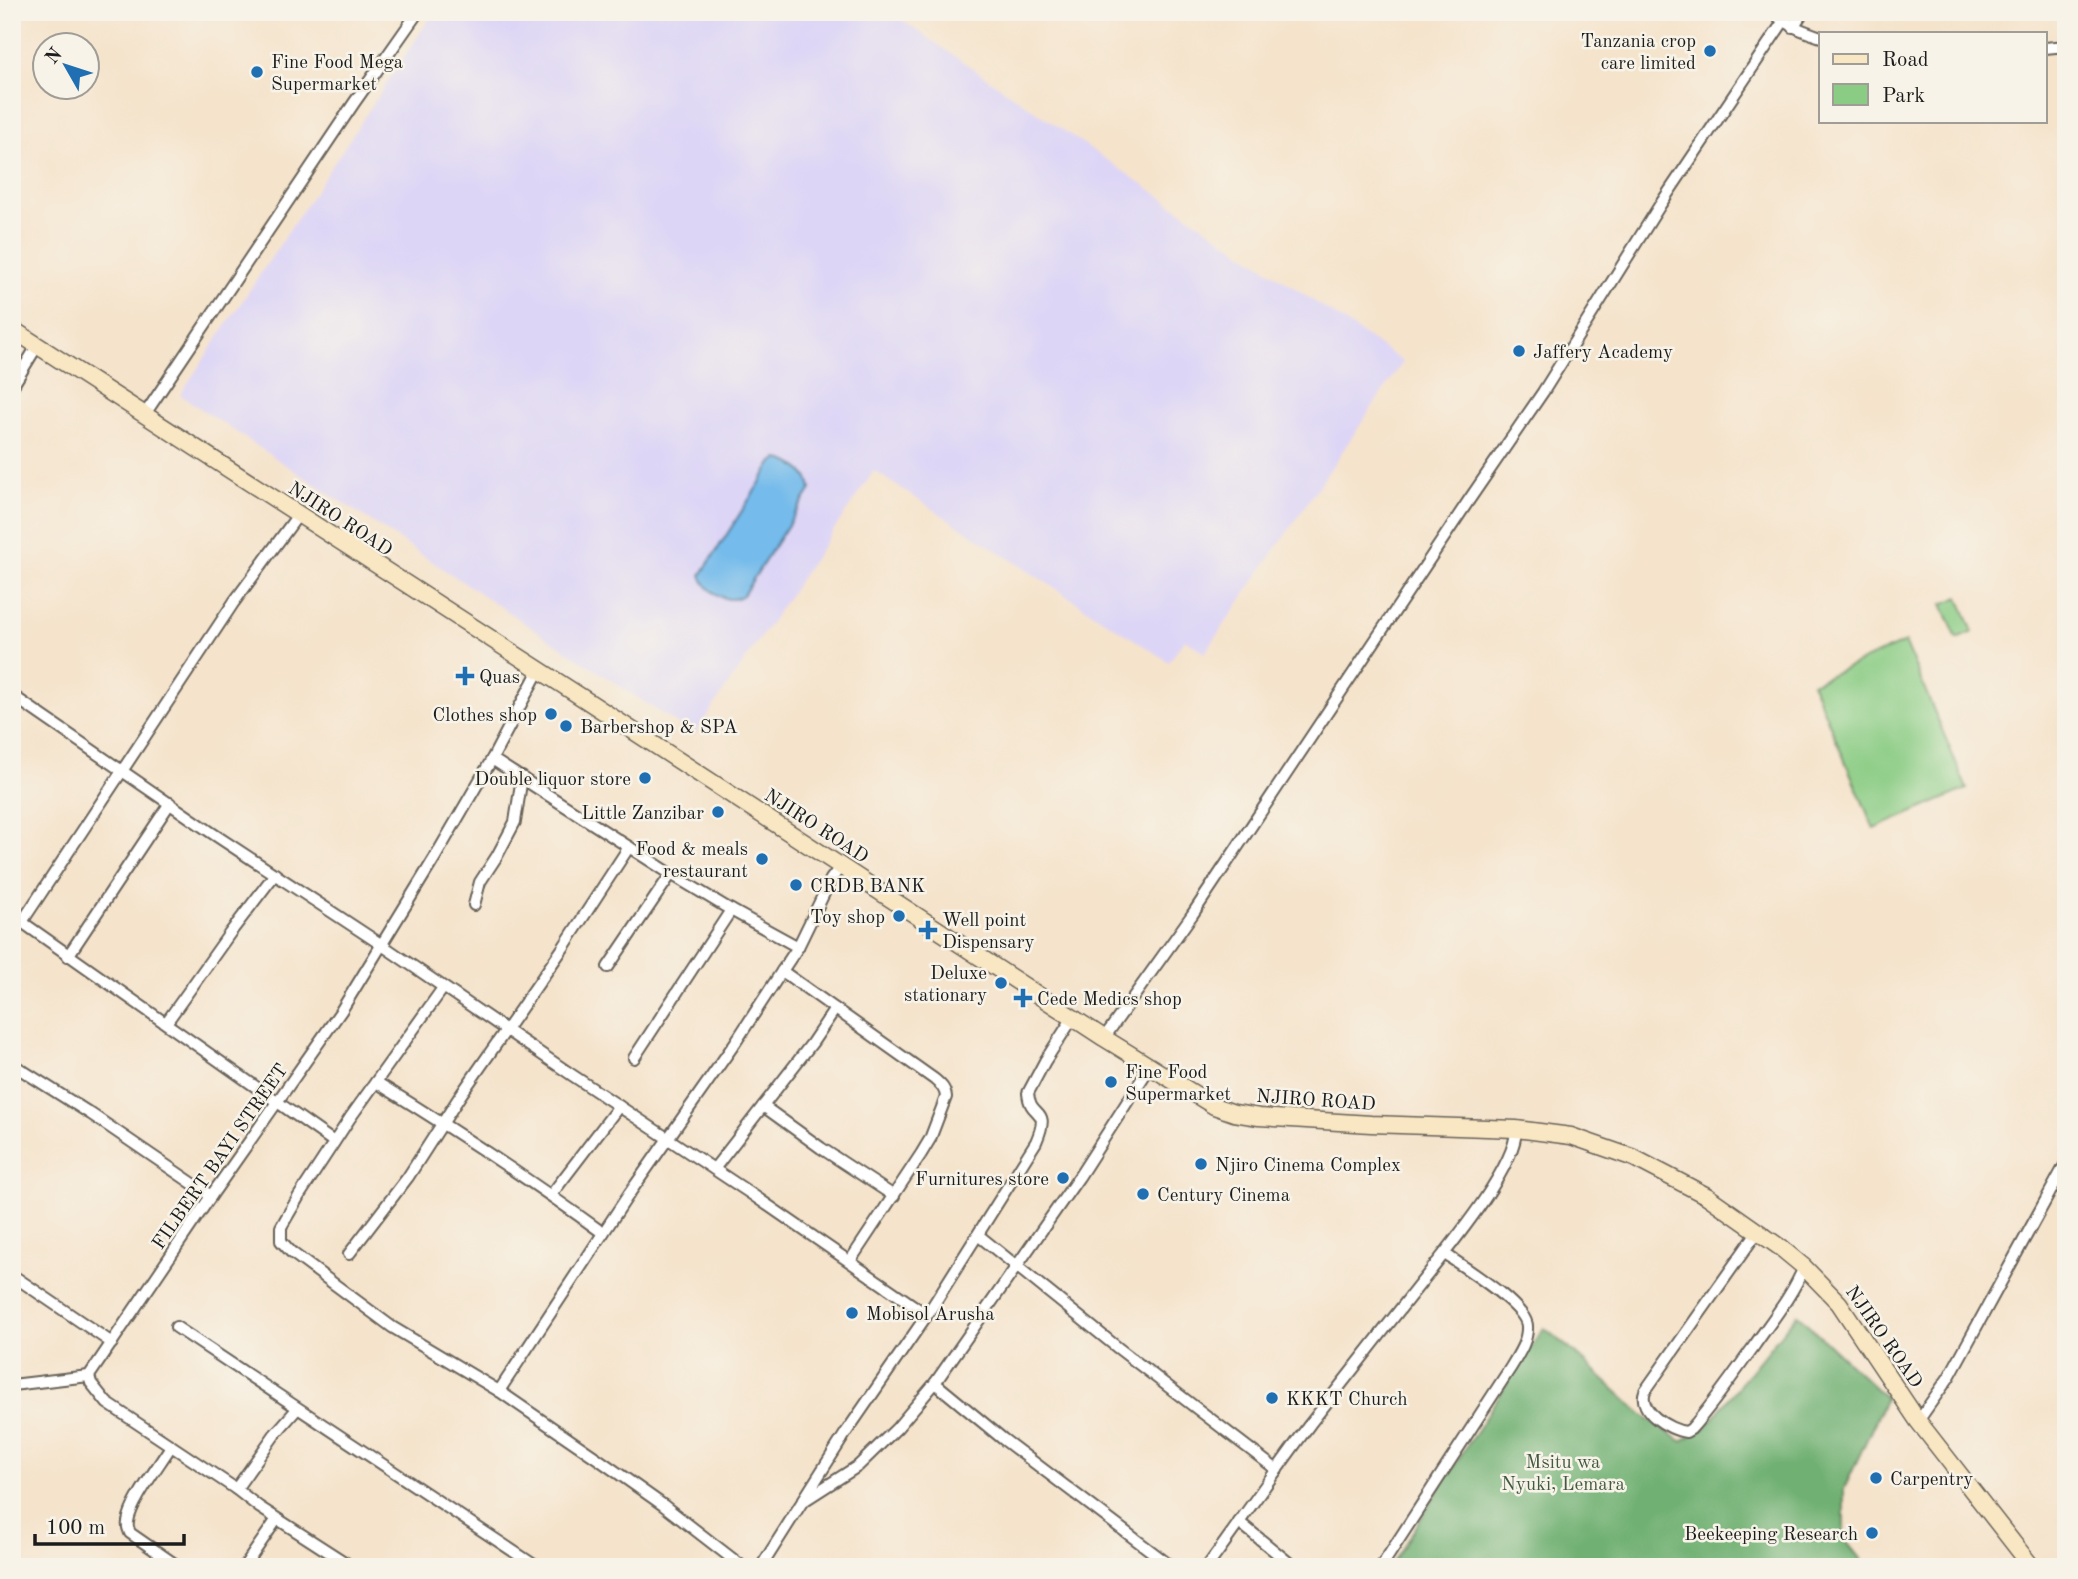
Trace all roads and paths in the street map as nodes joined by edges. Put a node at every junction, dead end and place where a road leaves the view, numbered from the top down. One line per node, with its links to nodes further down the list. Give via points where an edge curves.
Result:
1 (418, 12): 11 (street)
2 (1772, 12): 4 (street)
3 (1803, 12): 4 (street)
4 (1788, 25): 5 (street); 38 (street, via 1660,205 1543,392 1200,904)
5 (1819, 36)
6 (2066, 46): 7 (street)
7 (2046, 48)
8 (12, 329): 9 (street, NJIRO ROAD)
9 (37, 346): 10 (street); 11 (street, NJIRO ROAD)
10 (12, 387)
11 (145, 414): 12 (street, NJIRO ROAD)
12 (298, 515): 13 (street, NJIRO ROAD); 17 (street)
13 (539, 670): 16 (street, FILBERT BAYI STREET); 21 (street, NJIRO ROAD)
14 (16, 697): 15 (street); 17 (street)
15 (12, 710)
16 (492, 759): 18 (street); 28 (street, FILBERT BAYI STREET)
17 (122, 769): 19 (street); 27 (street)
18 (522, 777): 20 (street); 24 (street, via 514,822 480,882)
19 (170, 803): 22 (street); 30 (street)
20 (629, 847): 23 (street); 37 (street)
21 (841, 866): 29 (street); 35 (street, NJIRO ROAD)
22 (275, 874): 28 (street); 36 (street)
23 (671, 874): 25 (street); 31 (street)
24 (474, 905)
25 (731, 910): 29 (street); 39 (street)
26 (12, 915): 27 (street)
27 (22, 922): 30 (street)
28 (382, 945): 33 (street); 43 (street, FILBERT BAYI STREET)
29 (798, 947): 32 (street)
30 (68, 956): 36 (street)
31 (608, 967)
32 (782, 971): 34 (street); 48 (street)
33 (443, 988): 37 (street); 42 (street)
34 (835, 1009): 45 (street); 54 (street, via 944,1088 946,1097 930,1139)
35 (1074, 1016): 38 (street, NJIRO ROAD); 57 (street, via 1028,1093 1042,1119 1040,1133)
36 (166, 1023): 43 (street)
37 (506, 1030): 44 (street); 46 (street)
38 (1104, 1038): 41 (street, NJIRO ROAD)
39 (635, 1058)
40 (12, 1064): 53 (street)
41 (1151, 1065): 47 (street, NJIRO ROAD, via 1214,1106 1243,1115); 61 (street)
42 (376, 1082): 46 (street); 49 (street)
43 (278, 1104): 49 (street); 53 (street, FILBERT BAYI STREET)
44 (619, 1106): 48 (street); 52 (street)
45 (763, 1106): 51 (street); 54 (street)
46 (442, 1123): 52 (street); 58 (street, via 408,1177)
47 (1516, 1129): 55 (street, NJIRO ROAD, via 1571,1136 1633,1158 1707,1196); 59 (street, via 1491,1188)
48 (669, 1138): 51 (street); 56 (street)
49 (334, 1142): 70 (street, via 284,1220 281,1241 392,1327)
50 (2066, 1163): 72 (street, via 1949,1377)
51 (714, 1170): 60 (street)
52 (551, 1195): 56 (street)
53 (211, 1196): 66 (street, FILBERT BAYI STREET)
54 (894, 1196): 60 (street)
55 (1758, 1231): 62 (street, NJIRO ROAD); 62 (street, via 1645,1391 1643,1402 1648,1411 1679,1431 1690,1429 1789,1296)
56 (603, 1233): 70 (street)
57 (978, 1235): 61 (street); 64 (street)
58 (349, 1254)
59 (1445, 1254): 74 (street); 88 (street, via 1521,1312 1526,1336 1511,1367)
60 (850, 1261): 64 (street)
61 (1016, 1266): 68 (street); 74 (street)
62 (1804, 1267): 72 (street, NJIRO ROAD, via 1839,1303)
63 (12, 1275): 66 (street)
64 (927, 1315): 76 (street)
65 (176, 1327): 71 (street)
66 (112, 1343): 67 (street, FILBERT BAYI STREET)
67 (89, 1376): 69 (street); 73 (street, via 107,1403)
68 (935, 1383): 76 (street, via 858,1466); 85 (street)
69 (12, 1385)
70 (499, 1391): 83 (street)
71 (297, 1409): 75 (street); 82 (street)
72 (1918, 1420): 89 (street, NJIRO ROAD)
73 (172, 1446): 75 (street); 79 (street, via 139,1496 127,1526)
74 (1277, 1470): 78 (street)
75 (236, 1489): 77 (street)
76 (801, 1503): 84 (street)
77 (277, 1519): 80 (street); 81 (street)
78 (1239, 1522): 86 (street); 87 (street)
79 (179, 1567)
80 (244, 1567)
81 (352, 1567)
82 (537, 1567)
83 (743, 1567)
84 (761, 1567)
85 (1172, 1567)
86 (1207, 1567)
87 (1294, 1567)
88 (1381, 1567)
89 (2032, 1567)

